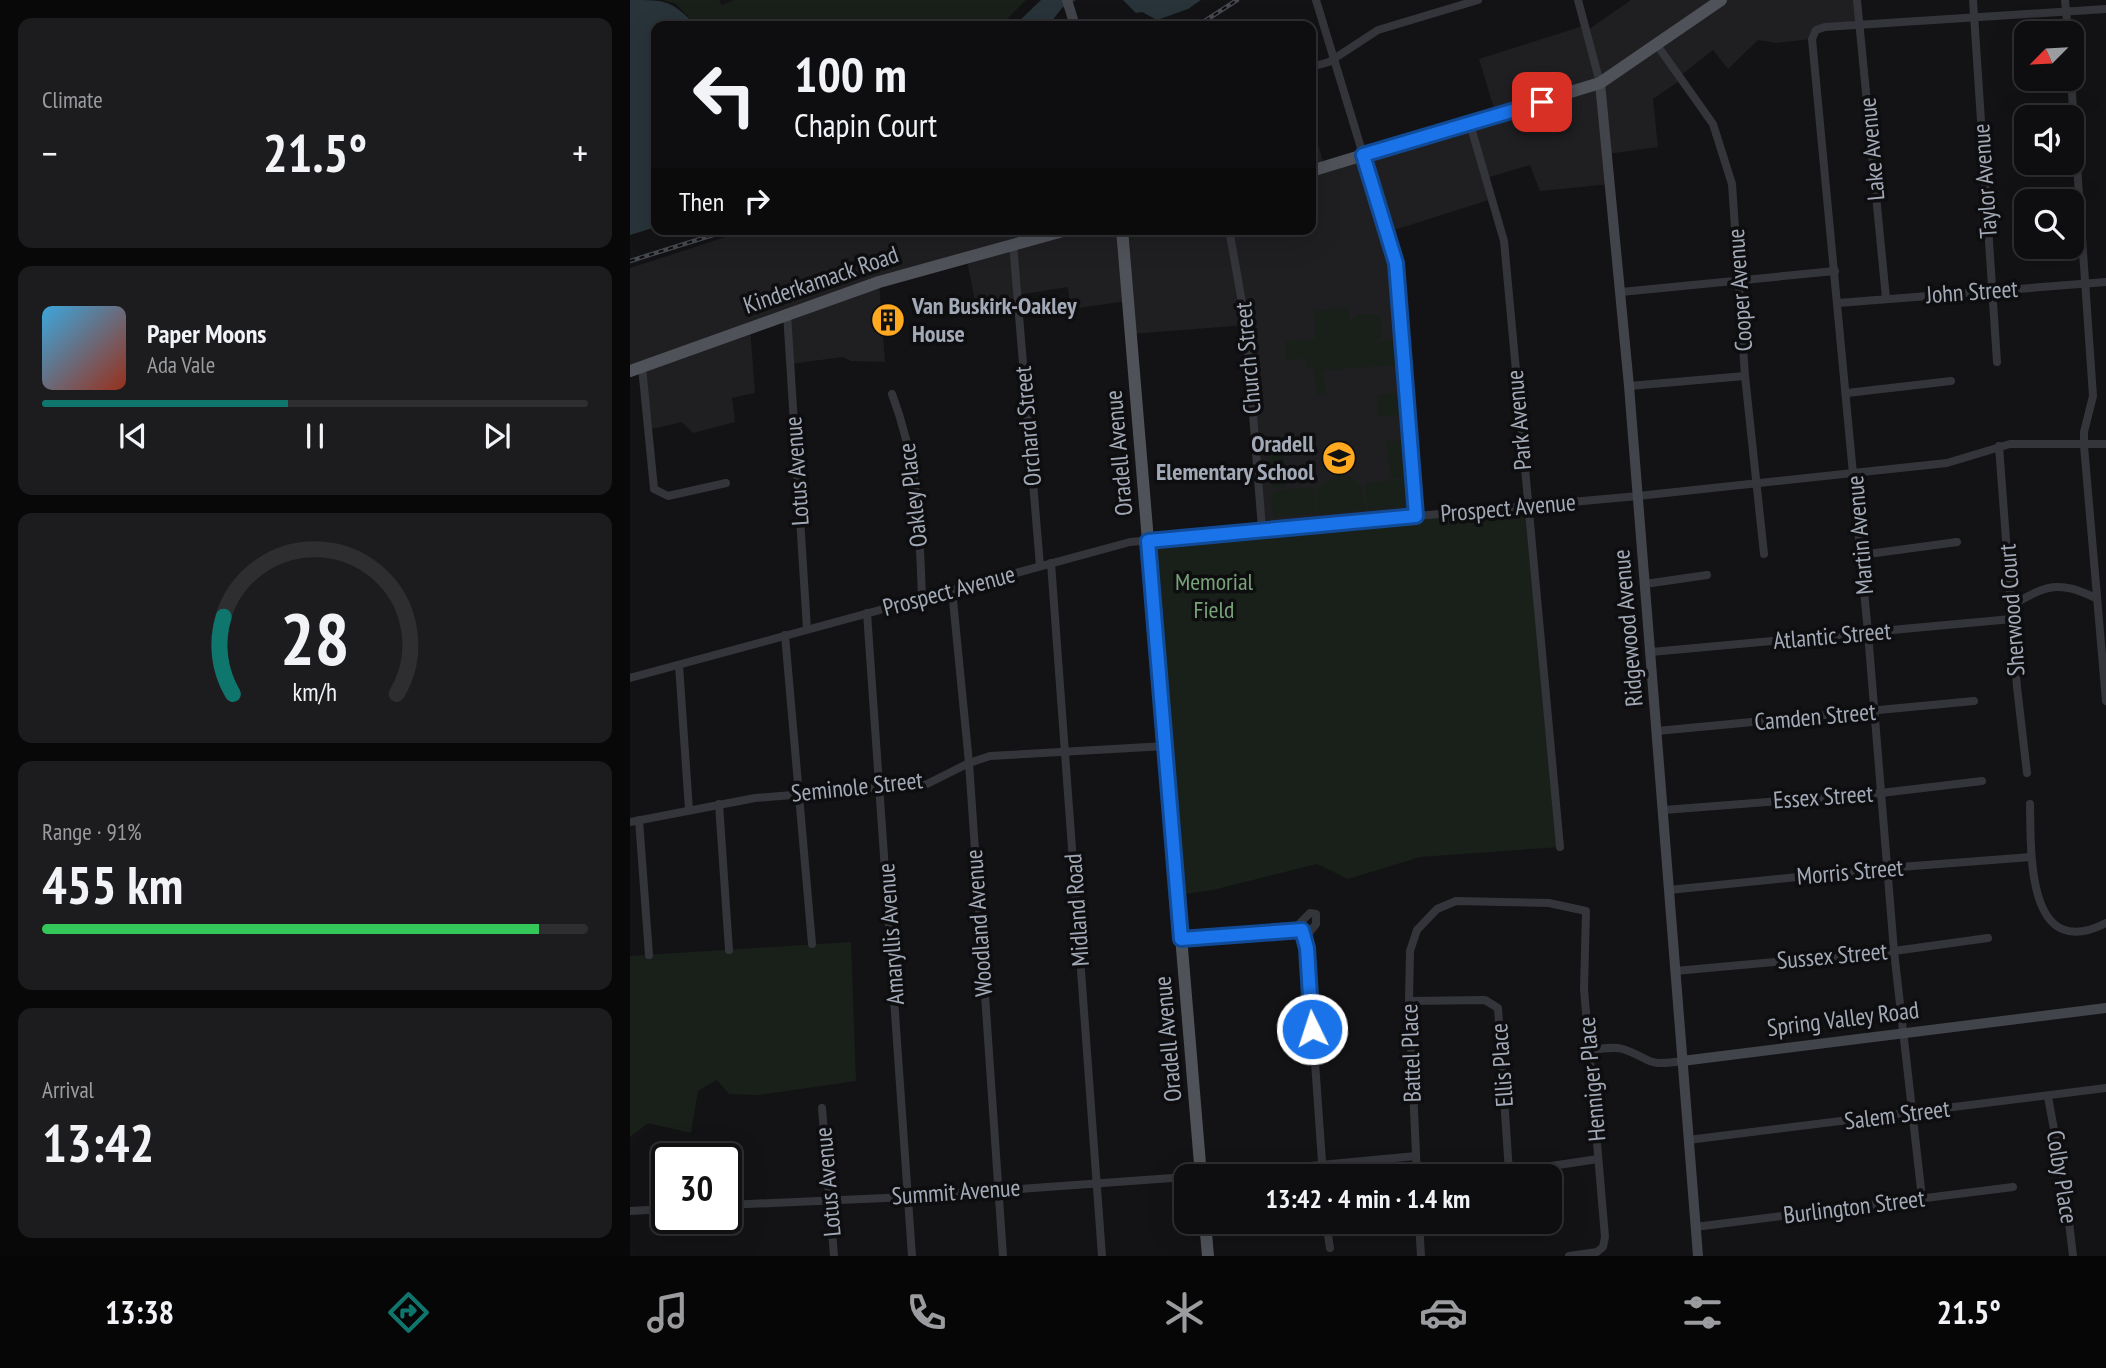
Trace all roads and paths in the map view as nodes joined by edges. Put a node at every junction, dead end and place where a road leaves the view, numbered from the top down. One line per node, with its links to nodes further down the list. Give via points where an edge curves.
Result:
1 (1317, 0): 16 (street)
2 (1478, 0): 16 (street, via 1378,30)
3 (1578, 0): 18 (street, Ridgewood Avenue)
4 (1721, 0): 15 (main road)
5 (1857, 0): 14 (street, Lake Avenue)
6 (1973, 0): 11 (street, Taylor Avenue)
7 (2065, 0): 10 (street)
8 (1068, 4): 12 (street)
9 (2106, 9): 10 (street)
10 (2066, 12): 11 (street); 13 (street)
11 (1974, 16): 14 (street); 31 (street, Taylor Avenue)
12 (1073, 21)
13 (2067, 21)
14 (1861, 25): 27 (street, Martin Avenue, via 1819,28 1812,39); 33 (street, Lake Avenue)
15 (1657, 45): 18 (main road); 28 (street, Cooper Avenue, via 1719,138 1732,184)
16 (1334, 58): 17 (street); 21 (street)
17 (1316, 65)
18 (1600, 83): 20 (main road); 32 (street, Ridgewood Avenue)
19 (2072, 91): 30 (street)
20 (1470, 124): 21 (main road); 50 (street, Park Avenue, via 1504,241)
21 (1363, 155): 22 (main road); 51 (street, via 1396,263)
22 (1316, 170)
23 (1046, 235): 26 (main road, Kinderkamack Road)
24 (1122, 235): 53 (main road, Oradell Avenue)
25 (1230, 235): 52 (street, Church Street, via 1246,325)
26 (1013, 243): 35 (main road, Kinderkamack Road); 58 (street, Orchard Street)
27 (1835, 271): 28 (street); 34 (street, Martin Avenue)
28 (1740, 281): 32 (street); 38 (street, Cooper Avenue)
29 (2106, 282): 30 (street, John Street)
30 (2084, 283): 31 (street, John Street); 45 (street, via 2092,396)
31 (1993, 291): 33 (street, John Street); 36 (street, Taylor Avenue)
32 (1621, 292): 40 (street, Ridgewood Avenue)
33 (1886, 298): 34 (street, John Street)
34 (1838, 303): 41 (street, Martin Avenue)
35 (787, 313): 37 (main road, Kinderkamack Road); 67 (street, Lotus Avenue)
36 (1997, 362)
37 (636, 369): 47 (street, via 654,489 668,496)
38 (1745, 376): 40 (street); 48 (street, Cooper Avenue)
39 (1951, 381): 41 (street)
40 (1629, 386): 49 (street, Ridgewood Avenue)
41 (1847, 393): 46 (street, Martin Avenue)
42 (892, 394): 62 (street, Oakley Place, via 910,443 916,478)
43 (2106, 444): 45 (street, Prospect Avenue)
44 (1999, 446): 45 (street, Prospect Avenue); 46 (street, Prospect Avenue, via 1959,461); 64 (street, Sherwood Court)
45 (2084, 446): 63 (street)
46 (1854, 472): 48 (street, Prospect Avenue); 56 (street, Martin Avenue)
47 (726, 483)
48 (1755, 483): 49 (street, Prospect Avenue); 55 (street, Cooper Avenue)
49 (1638, 496): 50 (street, Prospect Avenue); 60 (street, Ridgewood Avenue)
50 (1527, 506): 51 (street, Prospect Avenue); 91 (street, Park Avenue)
51 (1416, 516): 52 (street, Prospect Avenue)
52 (1262, 529): 53 (street, Prospect Avenue)
53 (1148, 541): 57 (street, Prospect Avenue); 78 (main road, Oradell Avenue)
54 (1957, 542): 56 (street)
55 (1764, 554)
56 (1861, 555): 68 (street, Martin Avenue)
57 (1051, 563): 58 (street, Prospect Avenue); 79 (street, Midland Road)
58 (1040, 566): 61 (street, Prospect Avenue)
59 (1707, 575): 60 (street)
60 (1645, 584): 70 (street, Ridgewood Avenue)
61 (952, 590): 62 (street, Prospect Avenue); 80 (street, Woodland Avenue)
62 (922, 598): 65 (street, Prospect Avenue)
63 (2096, 598): 64 (street, via 2070,587 2050,586); 73 (street)
64 (2012, 605): 66 (street, Sherwood Court)
65 (867, 613): 67 (street, Prospect Avenue); 83 (street, Amaryllis Avenue)
66 (2012, 619): 68 (street, Atlantic Street); 81 (street, Sherwood Court)
67 (807, 629): 69 (street, Prospect Avenue)
68 (1868, 633): 70 (street, Atlantic Street); 76 (street, Martin Avenue)
69 (785, 635): 71 (street, Prospect Avenue); 84 (street)
70 (1651, 652): 77 (street, Ridgewood Avenue)
71 (679, 664): 72 (street, Prospect Avenue); 88 (street)
72 (630, 678)
73 (2105, 684): 75 (street)
74 (1974, 701): 76 (street, Camden Street)
75 (2106, 701)
76 (1875, 712): 77 (street, Camden Street); 85 (street, Martin Avenue)
77 (1657, 731): 89 (street, Ridgewood Avenue)
78 (1166, 746): 79 (street, Seminole Street); 98 (main road, Oradell Avenue)
79 (1064, 752): 80 (street, Seminole Street, via 990,756); 123 (street, Midland Road)
80 (969, 763): 83 (street, Seminole Street, via 927,783); 125 (street, Woodland Avenue)
81 (2027, 773)
82 (1982, 782): 85 (street, Essex Street)
83 (880, 788): 84 (street, Seminole Street); 126 (street, Amaryllis Avenue)
84 (800, 793): 86 (street, Seminole Street); 99 (street)
85 (1881, 793): 89 (street, Essex Street); 93 (street, Martin Avenue)
86 (719, 804): 88 (street, Seminole Street); 100 (street)
87 (2030, 804): 92 (street)
88 (689, 810): 90 (street, Seminole Street)
89 (1664, 810): 94 (street, Ridgewood Avenue)
90 (634, 821): 102 (street)
91 (1560, 847)
92 (2031, 857): 93 (street, Morris Street); 96 (street, via 2039,904 2049,919 2076,932)
93 (1887, 868): 94 (street, Morris Street); 101 (street, Martin Avenue)
94 (1669, 890): 103 (street, Ridgewood Avenue)
95 (1586, 911): 104 (street, Battel Place, via 1549,903 1455,901 1437,909 1417,930 1410,951); 107 (street, Henniger Place)
96 (2106, 923)
97 (1987, 938): 101 (street, Sussex Street)
98 (1181, 939): 116 (main road, Oradell Avenue); 117 (street, via 1300,932)
99 (812, 944)
100 (729, 950)
101 (1894, 951): 103 (street, Sussex Street); 106 (street, Martin Avenue)
102 (649, 954)
103 (1675, 971): 108 (street, Ridgewood Avenue)
104 (1409, 1001): 114 (street, Battel Place); 120 (street, Ellis Place, via 1485,1000 1498,1009)
105 (2106, 1008): 106 (street, Spring Valley Road)
106 (1901, 1032): 108 (street, Spring Valley Road); 112 (street, Martin Avenue)
107 (1588, 1051): 108 (street, Spring Valley Road, via 1622,1049 1650,1063); 115 (street, Henniger Place)
108 (1682, 1061): 113 (street, Ridgewood Avenue)
109 (2106, 1088): 110 (street, Salem Street)
110 (2048, 1097): 112 (street, Salem Street); 145 (street, Colby Place)
111 (822, 1108): 128 (street, Lotus Avenue)
112 (1911, 1114): 113 (street, Salem Street); 127 (street, Martin Avenue)
113 (1688, 1140): 132 (street, Ridgewood Avenue)
114 (1416, 1156): 118 (street); 119 (street, Battel Place)
115 (1598, 1159): 121 (street); 143 (street, Henniger Place, via 1603,1247)
116 (1201, 1164)
117 (1322, 1164)
118 (1332, 1164)
119 (1416, 1164)
120 (1508, 1164)
121 (1562, 1164)
122 (1174, 1178): 123 (street, Summit Avenue)
123 (1097, 1182): 125 (street, Summit Avenue); 140 (street, Midland Road)
124 (2013, 1187): 127 (street, Burlington Street)
125 (998, 1189): 126 (street, Summit Avenue); 139 (street, Woodland Avenue)
126 (908, 1197): 128 (street, Summit Avenue); 138 (street, Amaryllis Avenue)
127 (1922, 1198): 132 (street, Burlington Street)
128 (831, 1199): 129 (street, Summit Avenue); 137 (street, Lotus Avenue)
129 (742, 1204)
130 (651, 1210): 131 (street)
131 (630, 1211)
132 (1695, 1227): 144 (street, Ridgewood Avenue)
133 (1206, 1234): 141 (main road)
134 (1328, 1234): 136 (street)
135 (1420, 1234): 142 (street)
136 (1330, 1248)
137 (834, 1256)
138 (912, 1256)
139 (1003, 1256)
140 (1102, 1256)
141 (1208, 1256)
142 (1421, 1256)
143 (1569, 1256)
144 (1698, 1256)
145 (2073, 1256)

